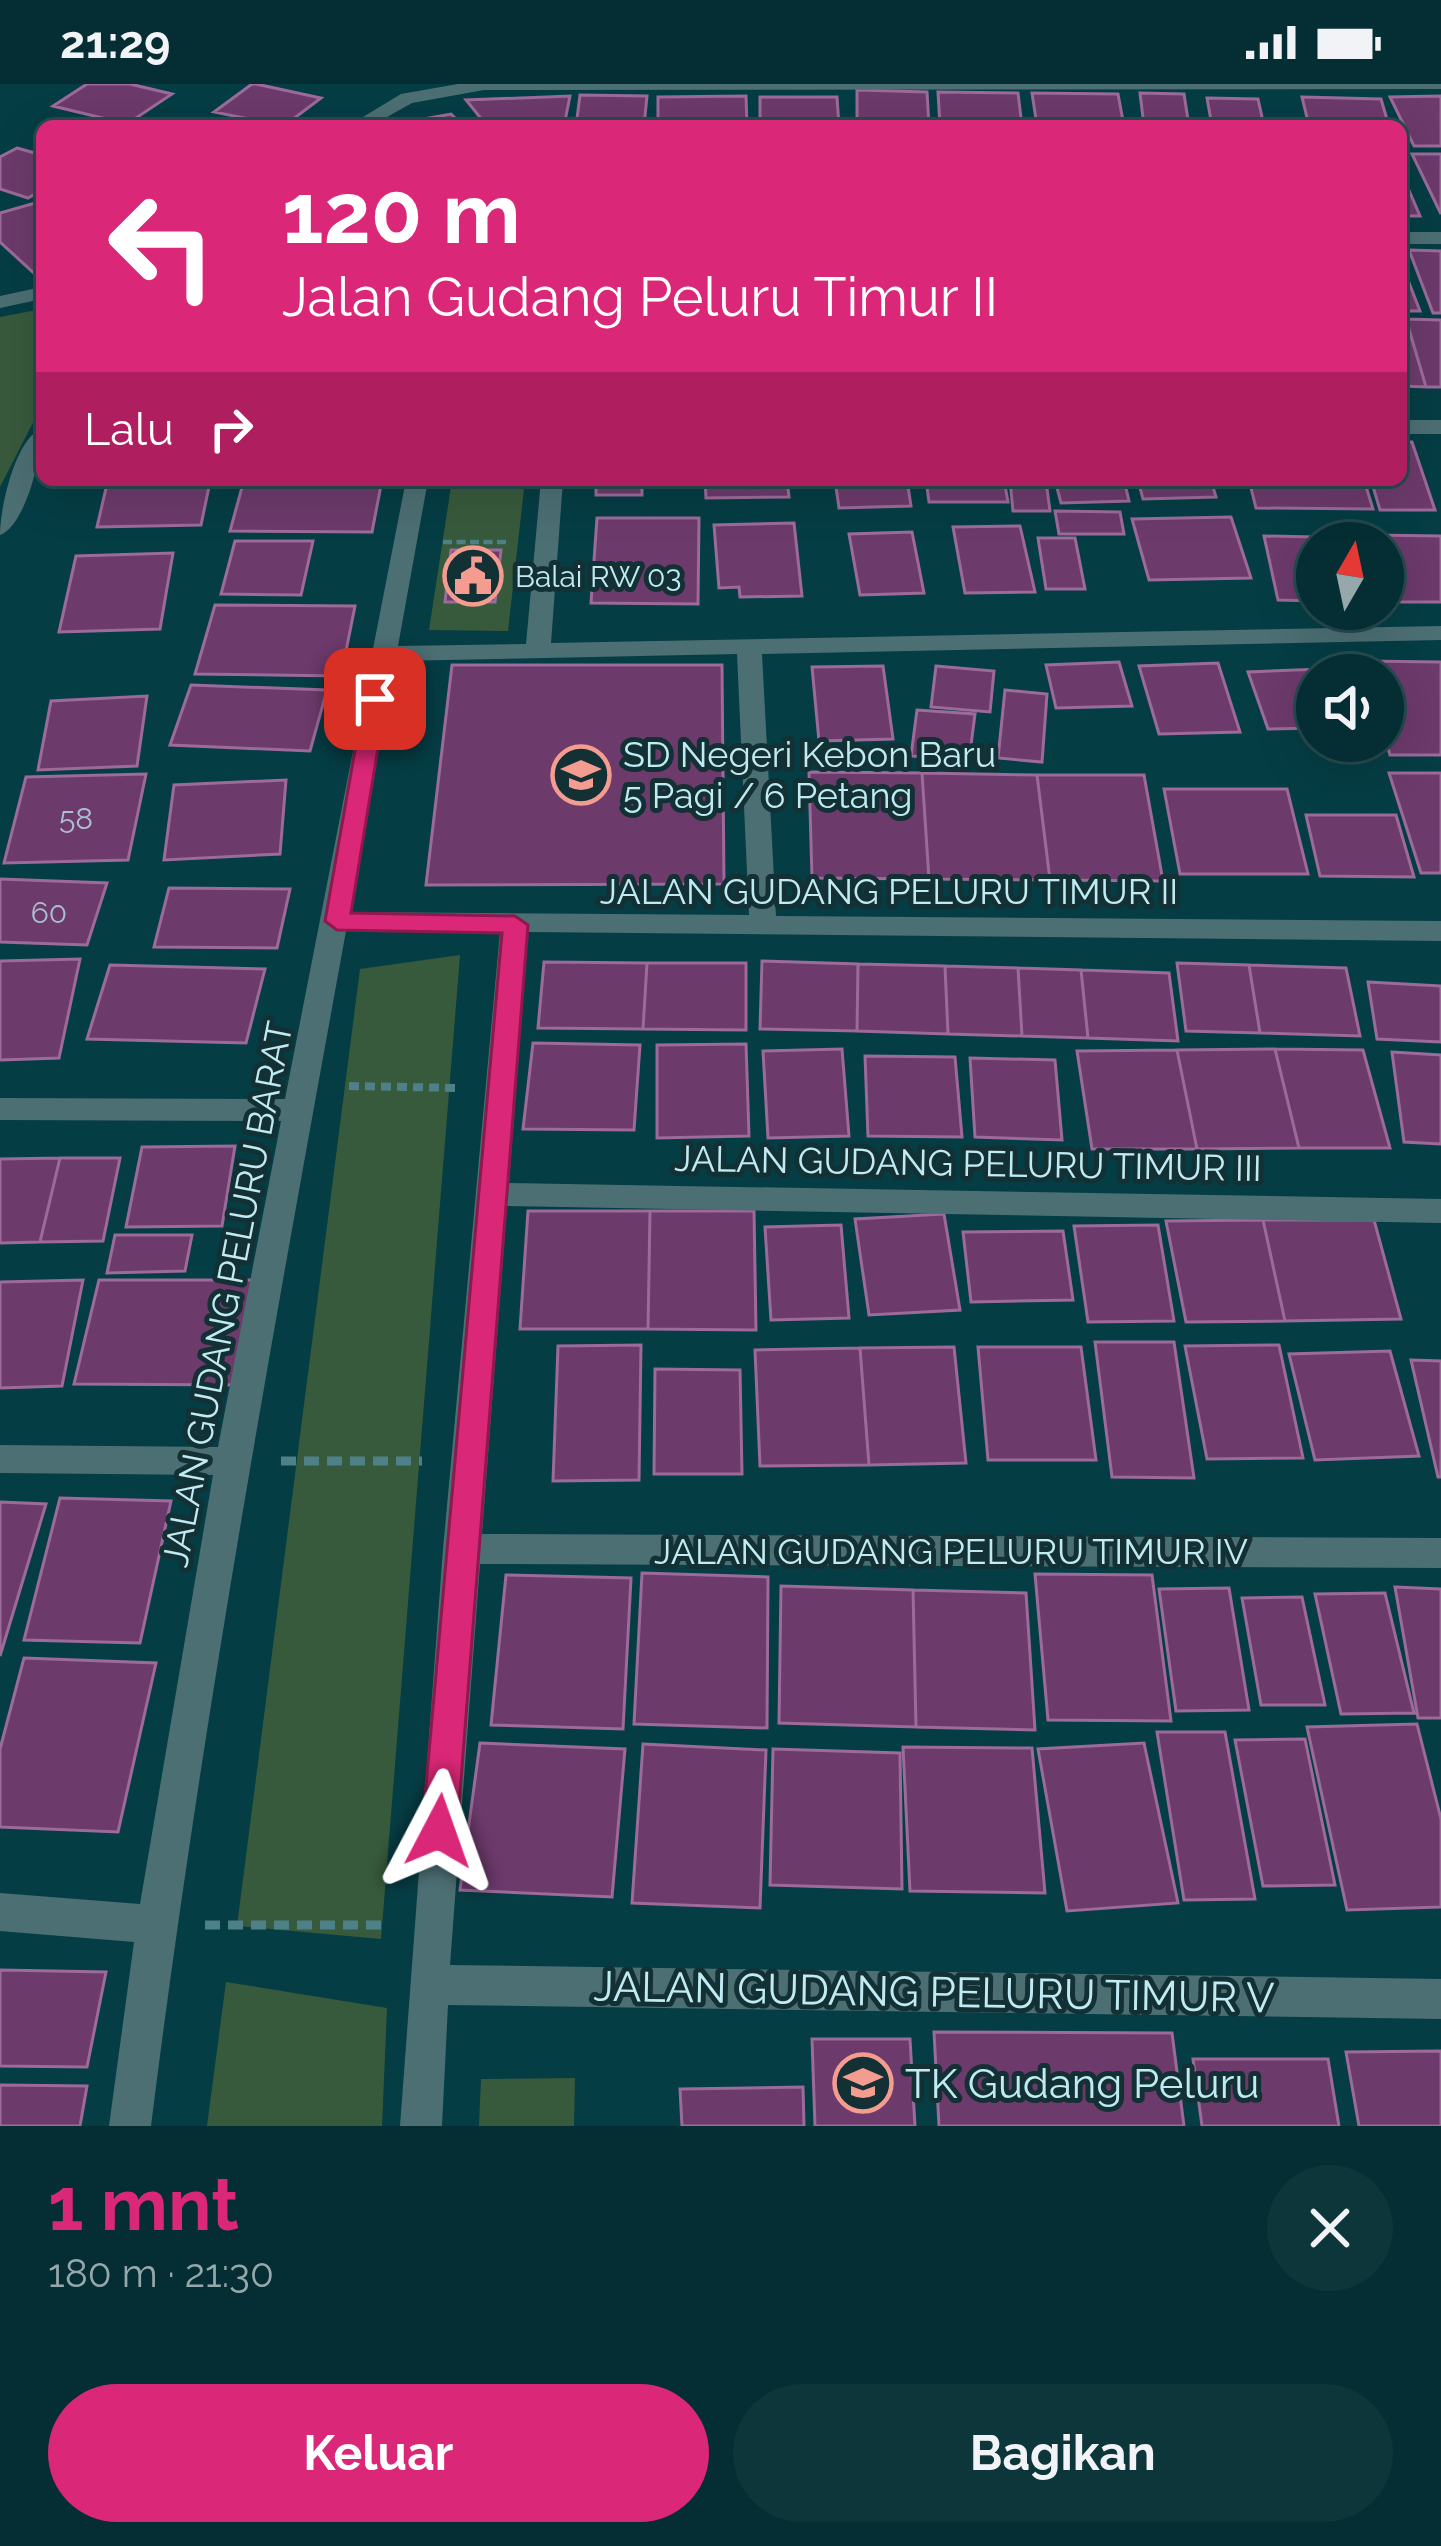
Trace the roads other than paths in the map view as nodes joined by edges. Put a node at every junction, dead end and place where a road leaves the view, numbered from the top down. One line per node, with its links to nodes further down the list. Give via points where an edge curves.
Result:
1 (1441, 85): 2 (street, via 484,85 407,98)
2 (368, 120)
3 (1407, 238): 4 (street)
4 (1441, 238)
5 (36, 294): 6 (street)
6 (0, 302)
7 (1407, 427): 8 (street)
8 (1441, 428)
9 (36, 448): 12 (street)
10 (416, 486): 16 (street, JALAN GUDANG PELURU BARAT)
11 (552, 486): 15 (street)
12 (0, 528)
13 (1441, 633): 14 (street)
14 (749, 647): 15 (street); 18 (street)
15 (538, 651): 16 (street)
16 (382, 654): 17 (street, JALAN GUDANG PELURU BARAT)
17 (337, 921): 19 (street, JALAN GUDANG PELURU TIMUR II); 21 (street, JALAN GUDANG PELURU BARAT)
18 (763, 924): 19 (street, JALAN GUDANG PELURU TIMUR II); 20 (street, JALAN GUDANG PELURU TIMUR II)
19 (515, 925): 23 (street)
20 (1441, 931)
21 (302, 1098): 22 (street); 26 (street, JALAN GUDANG PELURU BARAT)
22 (0, 1109)
23 (493, 1194): 24 (street, JALAN GUDANG PELURU TIMUR III); 27 (street)
24 (1441, 1211)
25 (0, 1459): 26 (street)
26 (232, 1461): 30 (street, JALAN GUDANG PELURU BARAT)
27 (461, 1550): 28 (street, JALAN GUDANG PELURU TIMUR IV); 31 (street)
28 (1441, 1552)
29 (0, 1912): 30 (street)
30 (156, 1925): 33 (street, JALAN GUDANG PELURU BARAT)
31 (428, 1985): 32 (street, JALAN GUDANG PELURU TIMUR V); 34 (street)
32 (1441, 1999)
33 (130, 2126)
34 (421, 2126)

